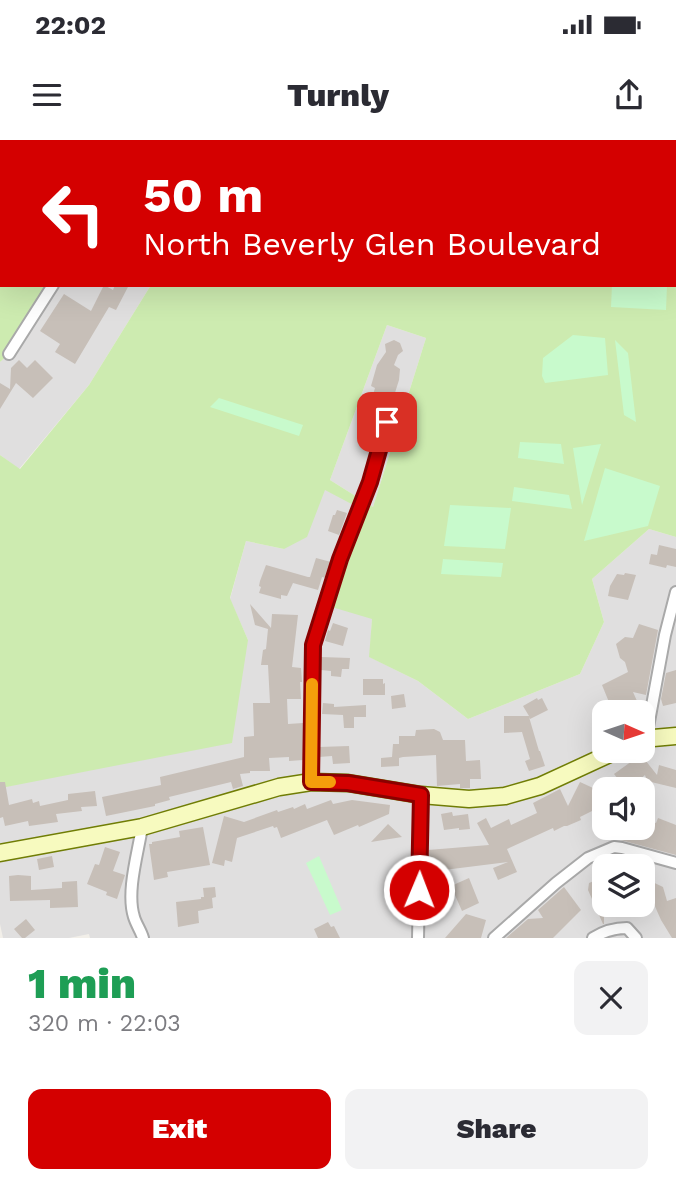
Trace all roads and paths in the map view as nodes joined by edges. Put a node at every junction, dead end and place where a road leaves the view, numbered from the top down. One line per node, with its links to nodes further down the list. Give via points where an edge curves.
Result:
1 (52, 287): 2 (street)
2 (9, 354)
3 (387, 422): 9 (street, via 313,645)
4 (676, 592): 5 (street)
5 (652, 700)
6 (676, 736): 7 (main road)
7 (655, 738)
8 (592, 762): 10 (main road, via 505,796)
9 (311, 782): 10 (main road); 11 (main road)
10 (421, 795): 15 (street)
11 (142, 827): 12 (main road); 14 (street, via 131,902)
12 (0, 853)
13 (676, 863): 16 (street, via 614,847 588,858)
14 (143, 938)
15 (418, 938)
16 (494, 938)
17 (593, 938): 18 (street, via 615,928 627,928)
18 (636, 938)

